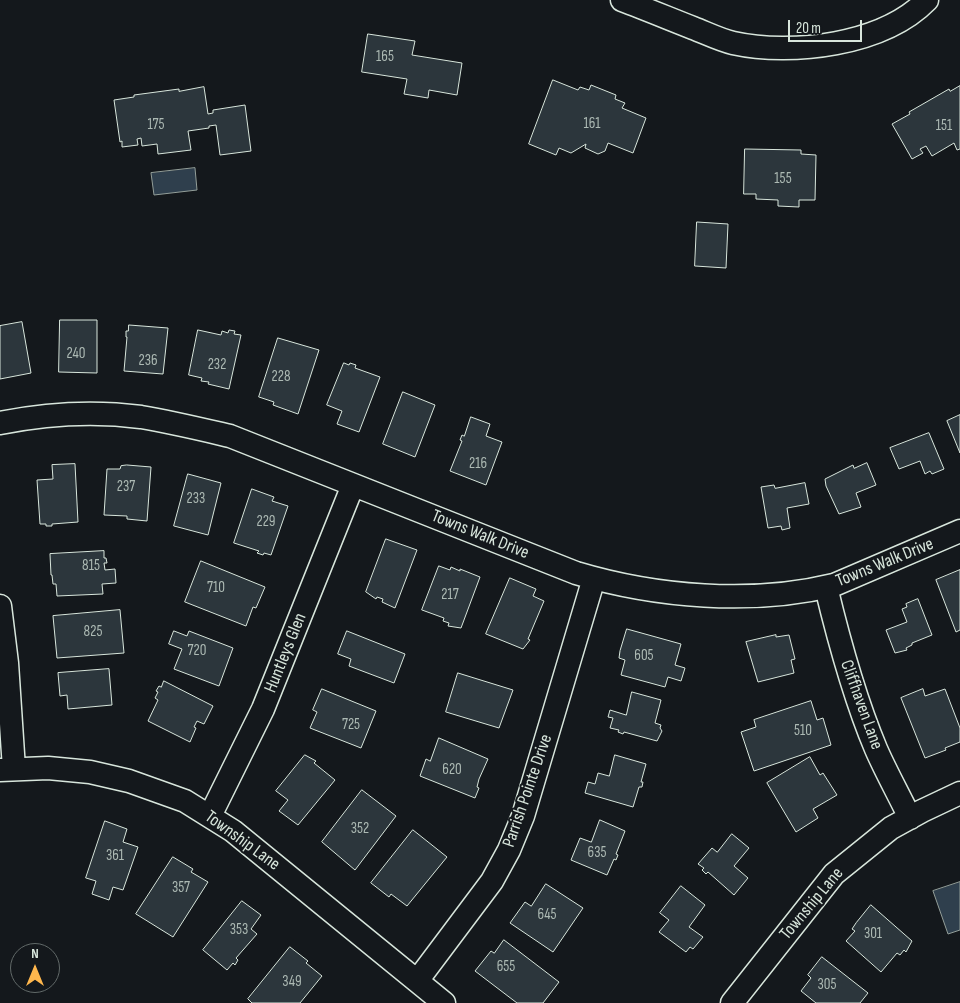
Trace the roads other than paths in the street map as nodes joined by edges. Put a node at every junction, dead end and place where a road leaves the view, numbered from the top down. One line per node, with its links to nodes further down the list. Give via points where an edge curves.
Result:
1 (622, 0): 2 (street, via 732,43 780,48 827,46 875,33 918,9)
2 (927, 0)
3 (0, 423): 4 (street, Towns Walk Drive, via 83,414 139,417 174,423 230,436)
4 (353, 485): 6 (street, Towns Walk Drive); 11 (street, Huntleys Glen, via 263,709)
5 (960, 532): 7 (street, Towns Walk Drive)
6 (594, 578): 7 (street, Towns Walk Drive, via 612,584 698,595 786,593); 13 (street, Parrish Pointe Drive, via 523,816 509,850 492,881)
7 (826, 587): 12 (street, Cliffhaven Lane, via 862,715)
8 (0, 606): 9 (street, via 6,663)
9 (7, 769): 11 (street, Township Lane, via 90,772 129,781 185,801)
10 (960, 793): 12 (street, Township Lane)
11 (210, 816): 13 (street, Township Lane, via 233,831)
12 (910, 818): 15 (street, Township Lane, via 891,828 834,874)
13 (417, 981): 14 (street, Township Lane)
14 (444, 1003)
15 (732, 1003)

